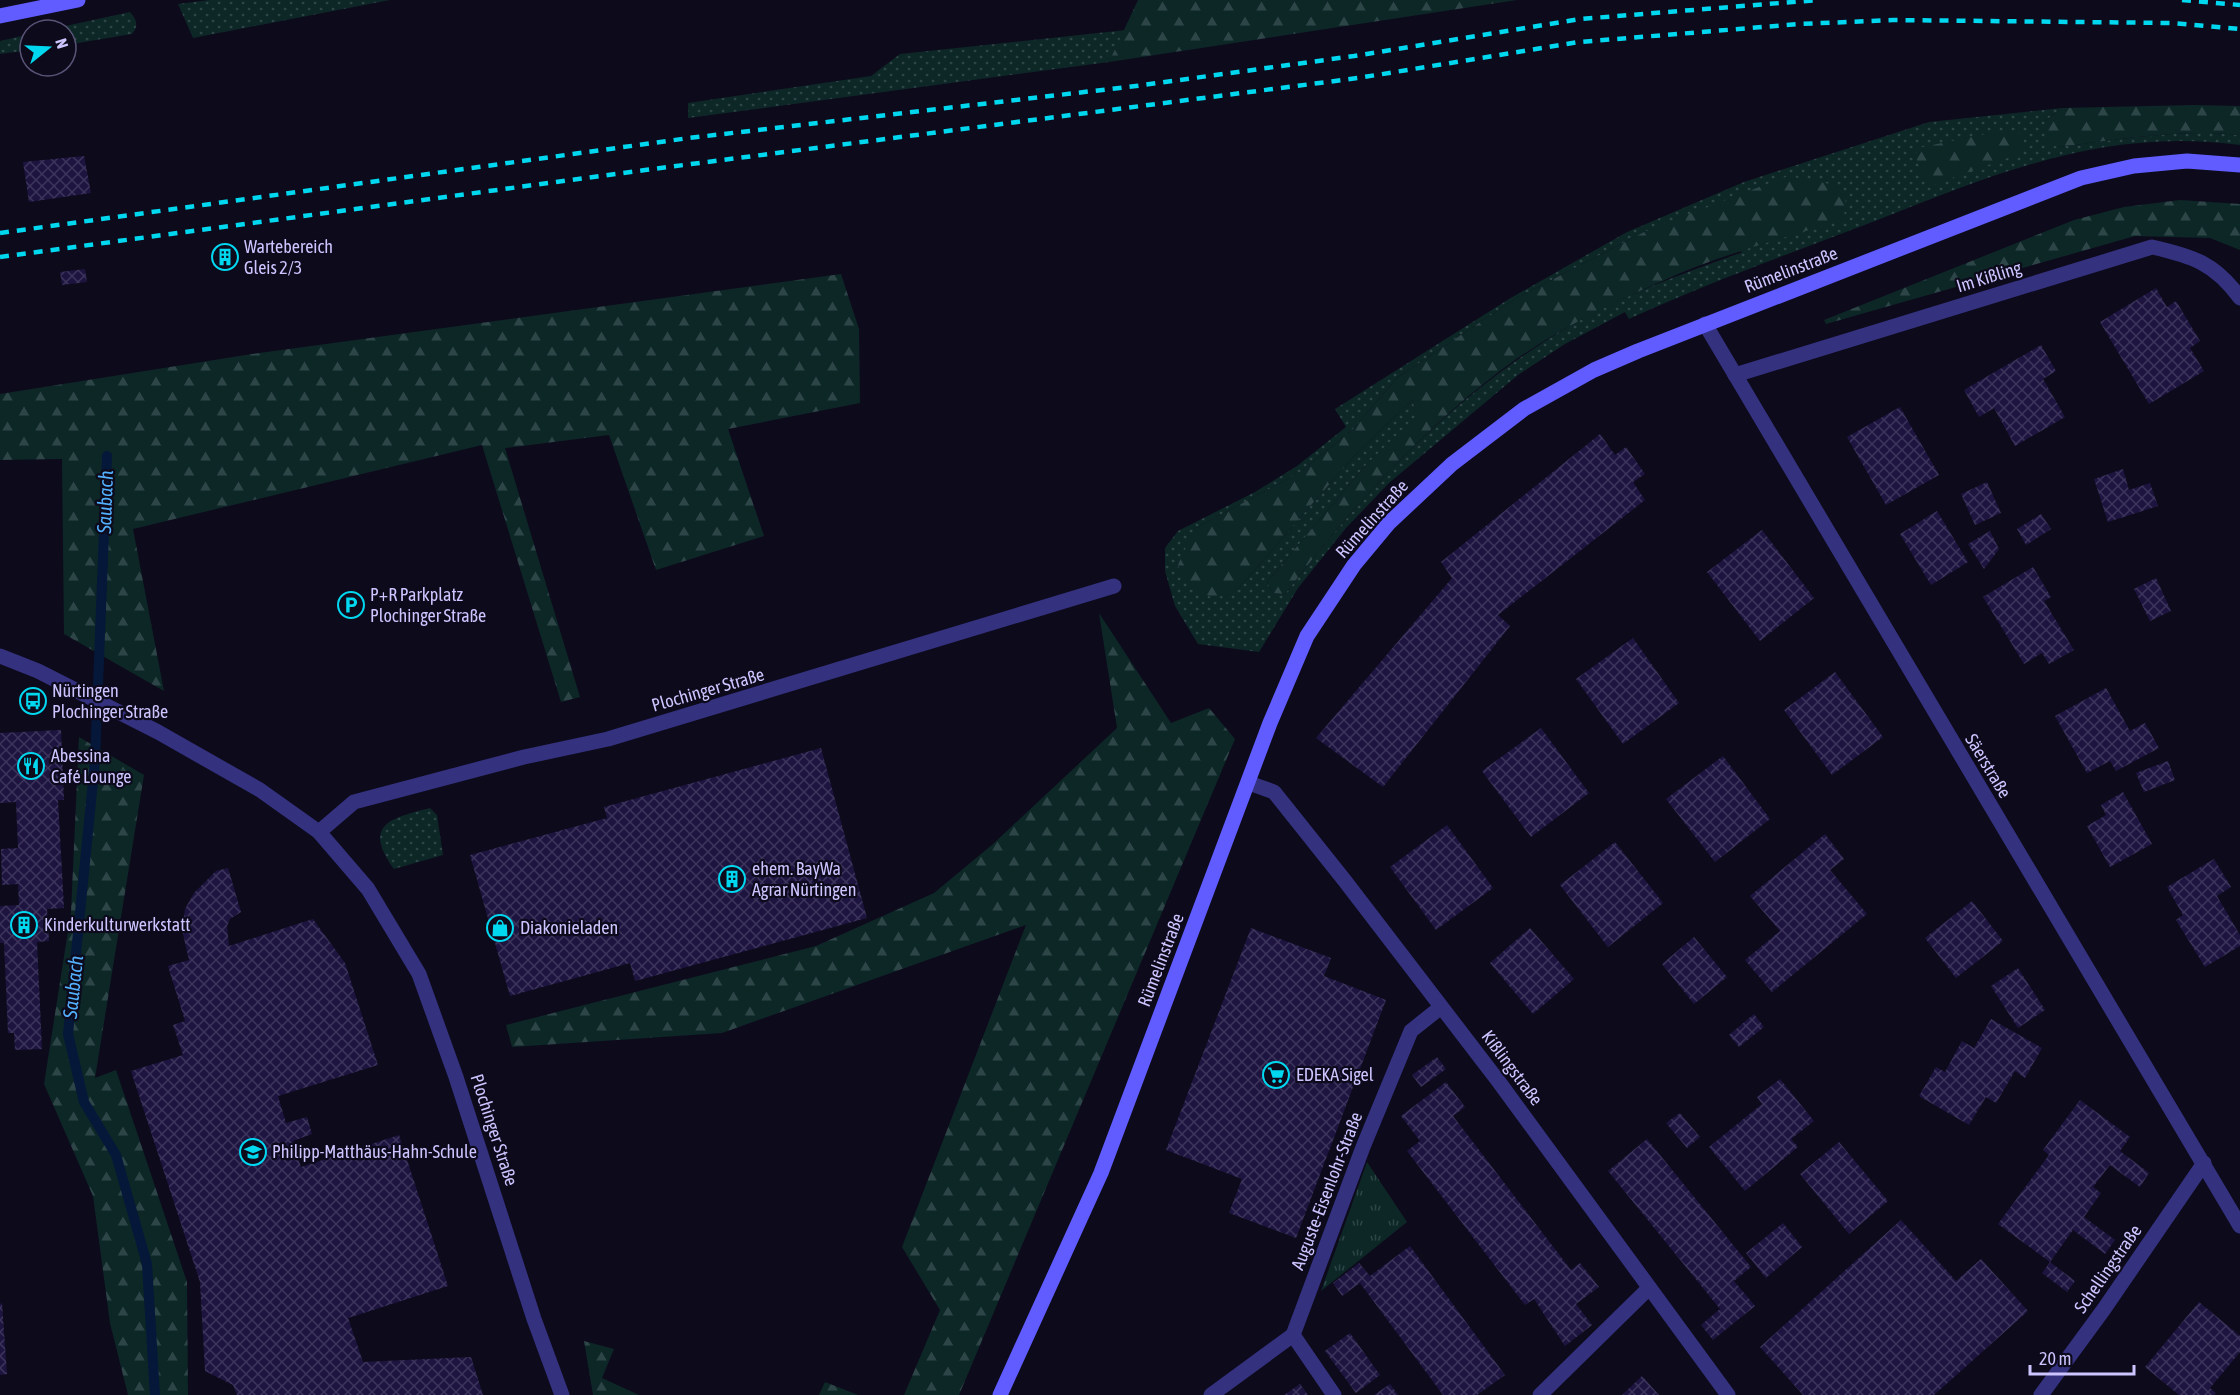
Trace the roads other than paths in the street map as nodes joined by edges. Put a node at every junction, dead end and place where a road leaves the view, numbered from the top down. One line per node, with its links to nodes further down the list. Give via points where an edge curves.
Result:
1 (78, 0): 2 (street)
2 (0, 16)
3 (2240, 165): 5 (street, Rümelinstraße, via 2187,161 2134,166 2081,178)
4 (2240, 298): 6 (street, Im Kißling, via 2225,276 2192,256 2152,247)
5 (1705, 324): 6 (street, Säerstraße); 9 (street, Rümelinstraße, via 1594,370 1524,409 1452,464 1389,523 1354,564 1307,636)
6 (1735, 375): 12 (street, Säerstraße)
7 (1114, 586): 10 (street, Plochinger Straße, via 629,733 354,802)
8 (0, 656): 10 (street, Plochinger Straße, via 38,671 260,790)
9 (1249, 783): 11 (street, Kißlingstraße, via 1274,792); 17 (street, Rümelinstraße, via 1101,1173)
10 (319, 832): 16 (street, Plochinger Straße, via 368,888 419,974)
11 (1441, 1007): 14 (street, Kißlingstraße); 15 (street, Auguste-Eisenlohr-Straße, via 1411,1031)
12 (2204, 1163): 13 (street, Säerstraße); 22 (street, Schellingstraße)
13 (2240, 1226)
14 (1649, 1288): 20 (street); 21 (street, Kißlingstraße)
15 (1293, 1335): 18 (street); 19 (street)
16 (561, 1395)
17 (1000, 1395)
18 (1211, 1395)
19 (1334, 1395)
20 (1540, 1395)
21 (1728, 1395)
22 (2041, 1395)

